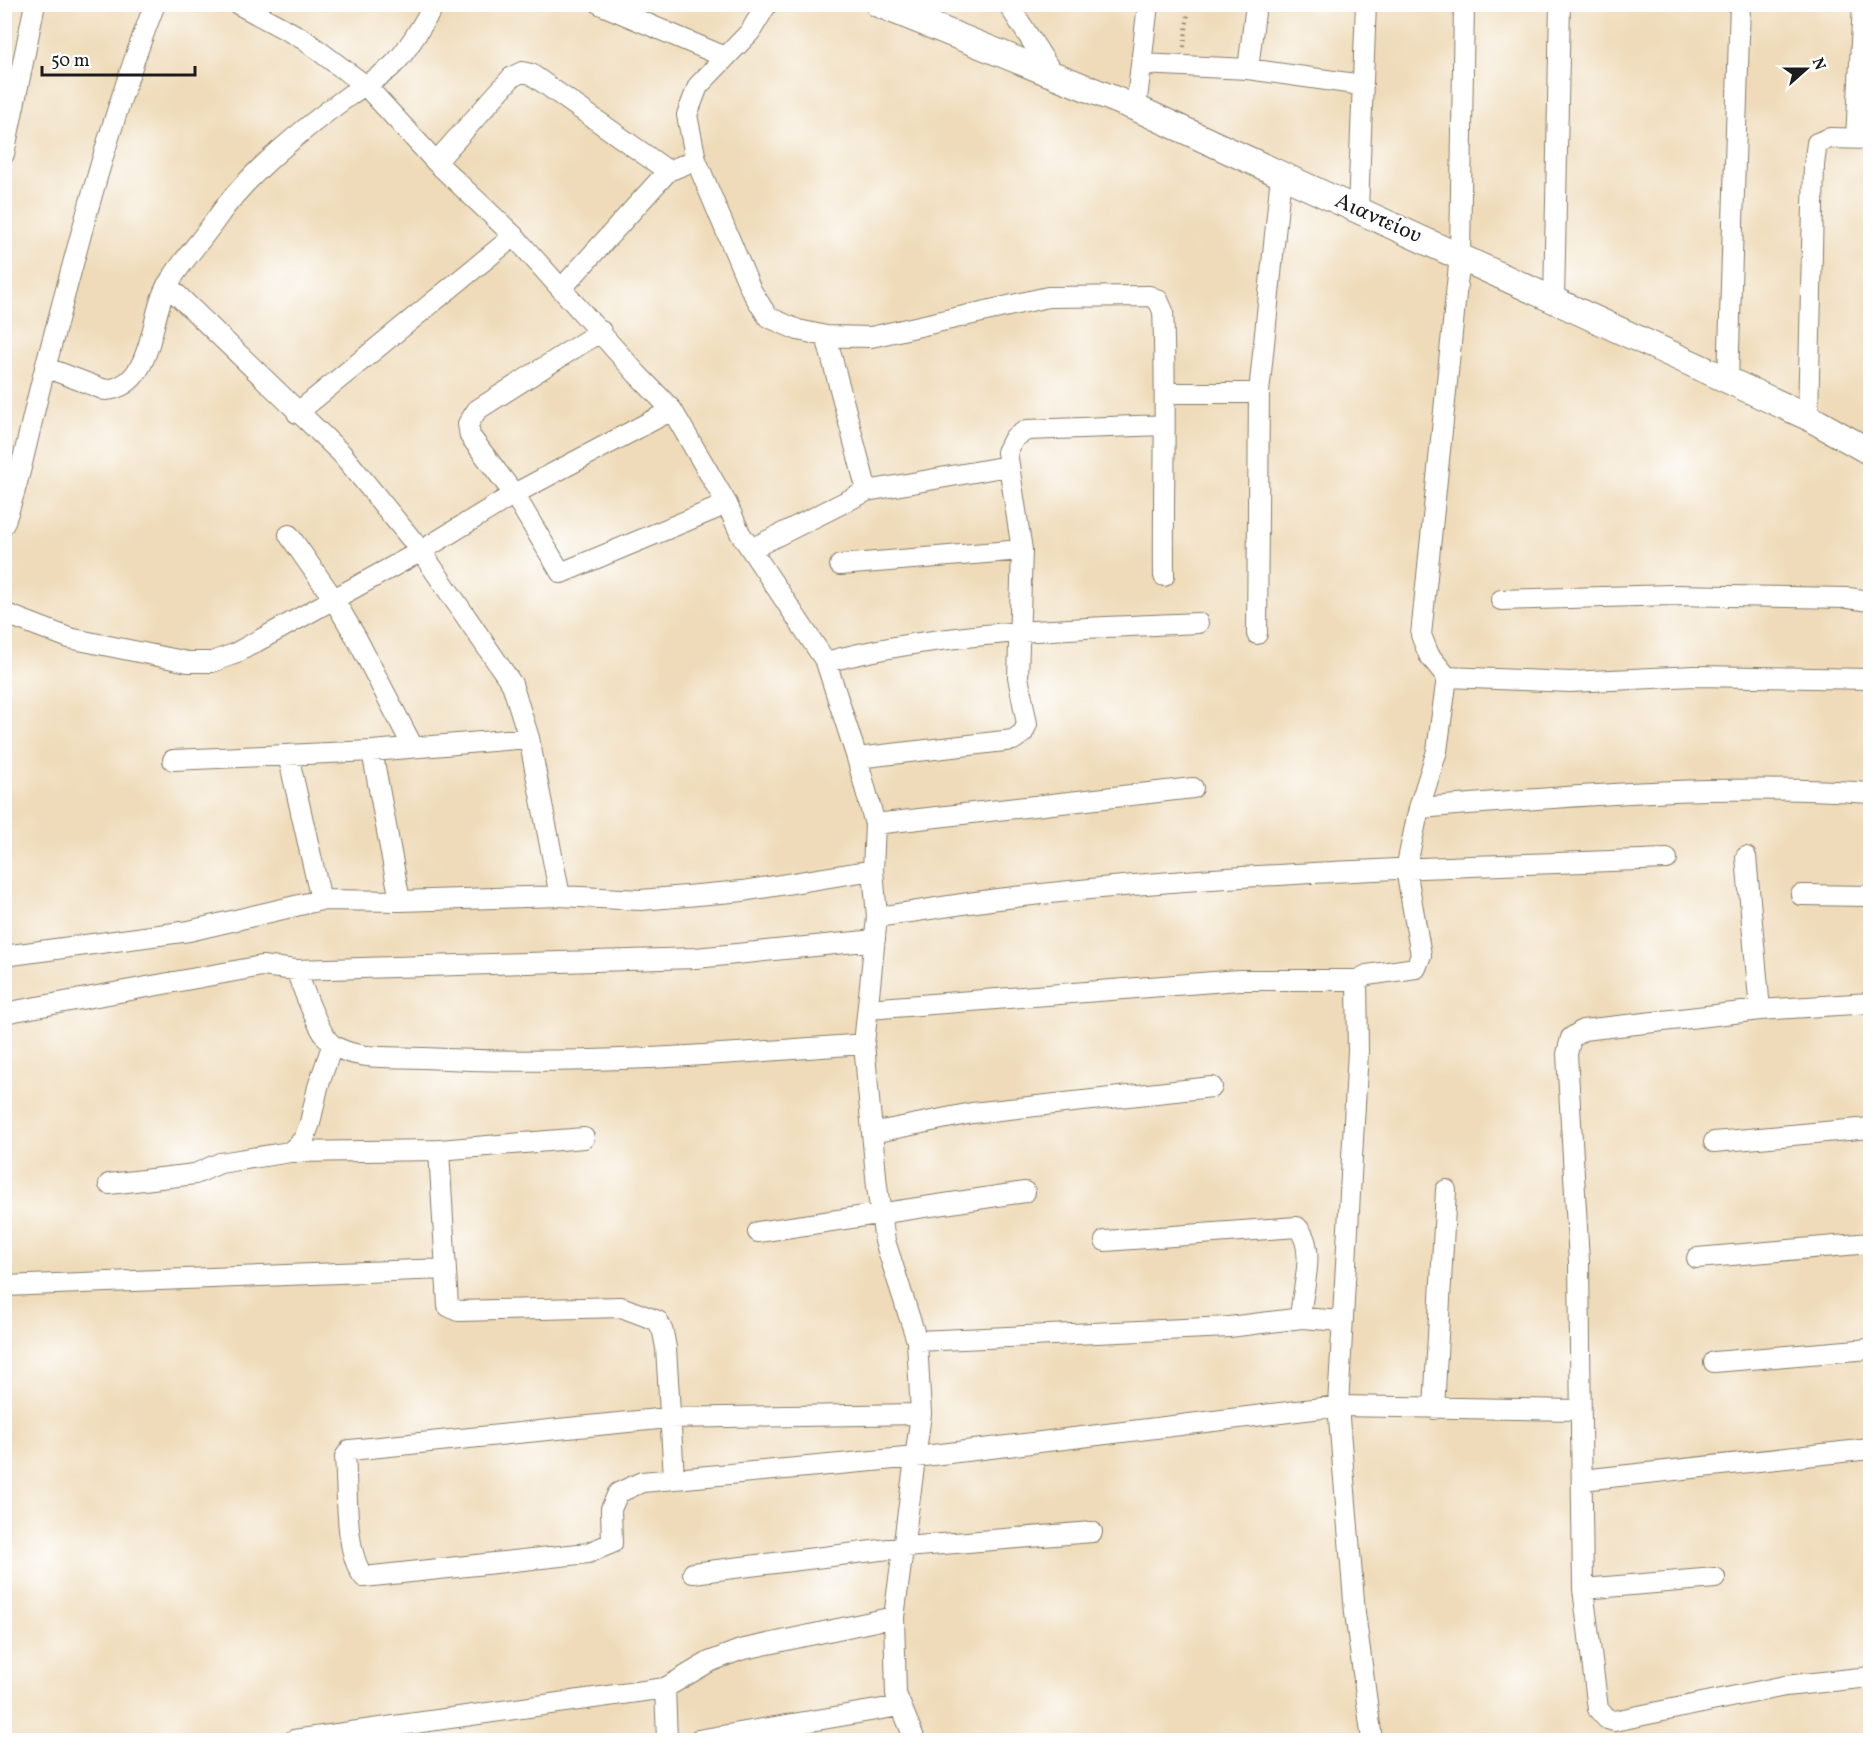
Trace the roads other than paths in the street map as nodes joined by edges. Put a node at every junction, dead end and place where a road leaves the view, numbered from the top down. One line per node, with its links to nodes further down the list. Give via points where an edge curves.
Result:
1 (35, 4): 25 (street)
2 (155, 4): 38 (street, via 132,63)
3 (238, 4): 16 (street)
4 (435, 4): 22 (street, via 397,61)
5 (600, 4): 17 (street)
6 (767, 4): 17 (street, via 750,32)
7 (878, 4): 20 (main road, Αιαντείου)
8 (1008, 4): 20 (street)
9 (1148, 4): 18 (street)
10 (1256, 4): 19 (street)
11 (1366, 4): 21 (street)
12 (1464, 4): 32 (street)
13 (1560, 4): 35 (street)
14 (1740, 4): 39 (street)
15 (1863, 4): 24 (street)
16 (278, 13): 22 (street)
17 (725, 57): 26 (street, via 698,86 687,115)
18 (1141, 64): 19 (street); 23 (street)
19 (1248, 69): 21 (street)
20 (1053, 74): 23 (main road, Αιαντείου)
21 (1362, 85): 30 (street)
22 (366, 86): 27 (street); 33 (street, via 334,107 256,172 225,206)
23 (1136, 108): 29 (main road, Αιαντείου)
24 (1863, 139): 44 (street, via 1830,138 1817,143)
25 (4, 154)
26 (696, 160): 28 (street); 37 (street, via 752,290 768,317 798,330)
27 (436, 162): 28 (street, via 513,77 522,72 531,74); 31 (street)
28 (668, 171): 34 (street)
29 (1281, 176): 30 (main road, Αιαντείου); 41 (street)
30 (1358, 209): 32 (main road, Αιαντείου)
31 (514, 236): 34 (street); 43 (street)
32 (1460, 255): 35 (main road, Αιαντείου); 66 (street, via 1421,635 1429,656)
33 (167, 285): 38 (street, via 147,352 127,383 105,390); 43 (street)
34 (562, 288): 36 (street)
35 (1554, 300): 39 (main road, Αιαντείου)
36 (601, 331): 42 (street); 49 (street, via 477,410 468,424 470,436)
37 (826, 336): 40 (street, via 871,337 1048,297 1149,296 1158,300 1163,311); 48 (street)
38 (45, 367): 51 (street, via 18,488)
39 (1728, 380): 44 (main road, Αιαντείου)
40 (1166, 393): 41 (street); 45 (street)
41 (1259, 393): 64 (street)
42 (672, 410): 49 (street); 50 (street)
43 (297, 413): 55 (street, via 342,454)
44 (1808, 417): 46 (main road, Αιαντείου)
45 (1163, 425): 47 (street, via 1027,430 1014,438 1007,452); 57 (street)
46 (1870, 452)
47 (1008, 466): 48 (street); 54 (street)
48 (867, 491): 53 (street)
49 (514, 494): 50 (street, via 561,573); 55 (street)
50 (727, 504): 53 (street)
51 (4, 524)
52 (289, 535): 58 (street)
53 (751, 549): 65 (street)
54 (1022, 550): 56 (street); 63 (street)
55 (421, 551): 58 (street); 68 (street, via 512,684)
56 (840, 566)
57 (1164, 576)
58 (333, 598): 61 (street, via 234,654 212,662 188,662 69,638); 69 (street)
59 (1501, 600): 60 (street, via 1672,595)
60 (1870, 601)
61 (4, 613)
62 (1198, 623): 63 (street)
63 (1019, 632): 65 (street, via 897,645); 72 (street, via 1018,676 1027,724 1023,733 1013,740)
64 (1257, 634)
65 (826, 662): 72 (street)
66 (1448, 677): 67 (street, via 1570,682 1694,676); 76 (street, via 1437,751)
67 (1870, 679)
68 (529, 738): 69 (street); 83 (street)
69 (413, 747): 70 (street)
70 (372, 750): 71 (street); 86 (street)
71 (288, 755): 73 (street); 85 (street)
72 (857, 758): 77 (street)
73 (173, 760)
74 (1193, 788): 77 (street)
75 (1870, 793): 76 (street, via 1694,791)
76 (1419, 808): 80 (street)
77 (875, 824): 81 (street)
78 (1746, 857): 94 (street)
79 (1667, 859): 80 (street)
80 (1406, 869): 87 (street, via 1130,886 1006,898); 91 (street, via 1420,963 1416,968)
81 (873, 870): 83 (street, via 743,891 653,899); 87 (street)
82 (1801, 895): 84 (street)
83 (560, 896): 86 (street)
84 (1870, 896)
85 (321, 900): 86 (street); 89 (street, via 189,931)
86 (399, 901)
87 (877, 917): 88 (street)
88 (876, 940): 90 (street, via 696,958); 93 (street)
89 (4, 956)
90 (296, 970): 95 (street, via 262,966); 97 (street, via 310,1008)
91 (1357, 980): 93 (street, via 1239,980); 116 (street, via 1357,1062)
92 (1870, 1003): 94 (street)
93 (868, 1009): 96 (street)
94 (1760, 1010): 122 (street, via 1583,1030 1571,1038 1567,1054 1579,1263)
95 (4, 1014)
96 (864, 1044): 97 (street, via 660,1059 484,1061 355,1054); 100 (street)
97 (332, 1046): 104 (street, via 304,1139)
98 (1212, 1087): 100 (street, via 972,1113)
99 (1870, 1128): 102 (street)
100 (872, 1134): 108 (street)
101 (584, 1138): 103 (street)
102 (1714, 1142)
103 (439, 1150): 104 (street); 113 (street)
104 (290, 1152): 105 (street, via 220,1163 195,1174)
105 (109, 1184)
106 (1446, 1191): 121 (street)
107 (1025, 1192): 108 (street)
108 (881, 1213): 109 (street); 117 (street, via 885,1241)
109 (758, 1232)
110 (1105, 1241): 115 (street, via 1297,1227 1306,1236 1308,1247)
111 (1870, 1244): 112 (street)
112 (1697, 1258)
113 (444, 1269): 114 (street); 124 (street, via 448,1306 458,1311 621,1307 651,1316 663,1332)
114 (4, 1286)
115 (1302, 1318): 116 (street); 117 (street, via 1229,1327)
116 (1342, 1321): 120 (street)
117 (917, 1341): 123 (street)
118 (1870, 1349): 119 (street)
119 (1714, 1362)
120 (1338, 1406): 121 (street); 126 (street); 142 (street, via 1355,1613)
121 (1434, 1409): 122 (street)
122 (1580, 1410): 128 (street)
123 (921, 1414): 124 (street); 126 (street)
124 (668, 1418): 127 (street); 127 (street, via 350,1450 345,1457 352,1550 364,1577 588,1553 612,1543 611,1509 618,1493 642,1482)
125 (1870, 1449): 128 (street)
126 (916, 1457): 127 (street); 130 (street)
127 (674, 1478)
128 (1582, 1480): 133 (street)
129 (1092, 1532): 130 (street)
130 (905, 1547): 131 (street); 134 (street)
131 (693, 1573)
132 (1715, 1578): 133 (street)
133 (1583, 1589): 135 (street, via 1598,1709 1607,1719 1614,1721 1785,1686)
134 (894, 1617): 136 (street, via 740,1650 709,1662); 137 (street, via 893,1671)
135 (1870, 1677)
136 (665, 1688): 138 (street); 139 (street)
137 (900, 1706): 140 (street); 141 (street)
138 (294, 1740)
139 (667, 1740)
140 (698, 1740)
141 (915, 1740)
142 (1372, 1740)

